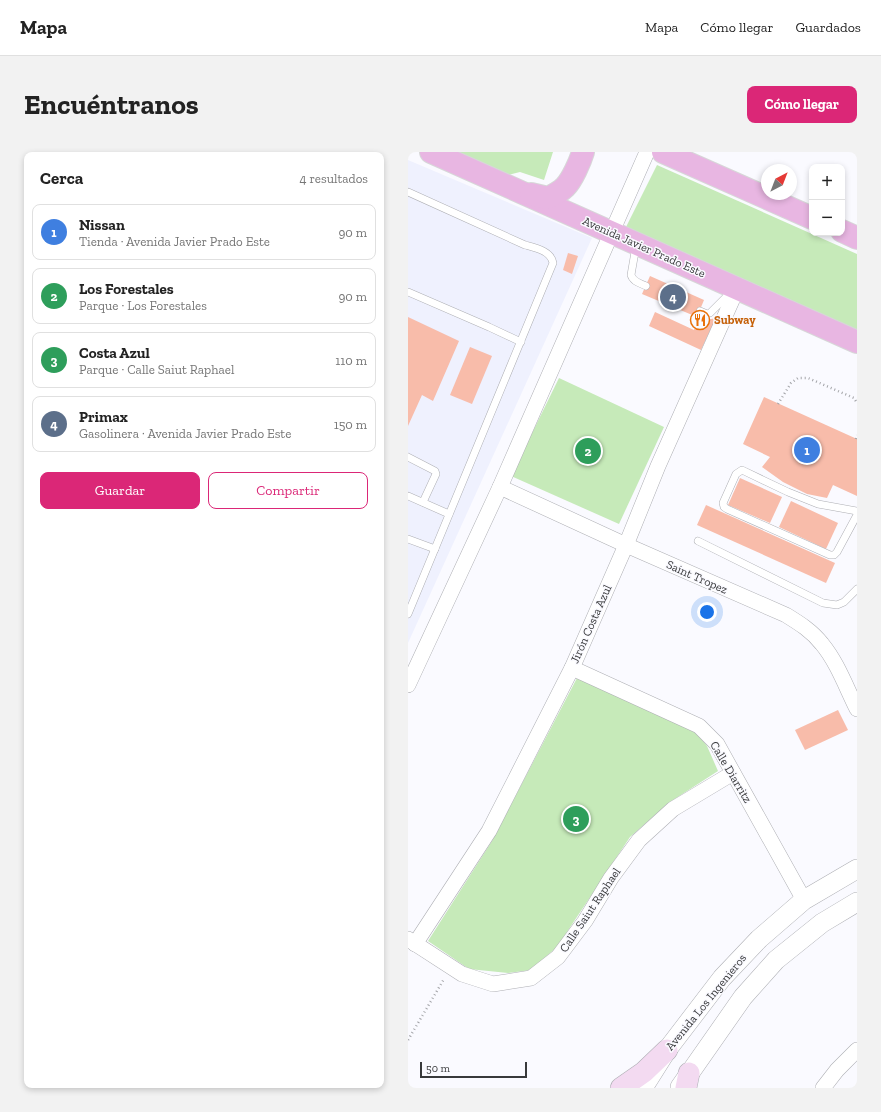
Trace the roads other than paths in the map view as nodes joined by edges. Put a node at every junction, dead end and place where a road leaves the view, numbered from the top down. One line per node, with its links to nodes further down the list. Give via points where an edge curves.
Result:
1 (431, 152): 5 (main road, Avenida Javier Prado Este)
2 (583, 152): 5 (main road, via 580,163 566,186 548,198)
3 (647, 152): 9 (street)
4 (663, 152): 7 (main road)
5 (518, 191): 9 (main road, Avenida Javier Prado Este)
6 (408, 192): 16 (lane, via 542,250 552,258 553,264)
7 (809, 217)
8 (845, 232): 10 (main road)
9 (611, 233): 11 (main road, Avenida Javier Prado Este); 19 (street)
10 (857, 238)
11 (636, 244): 12 (lane, via 631,275 635,281); 13 (main road, Avenida Javier Prado Este)
12 (646, 286)
13 (736, 288): 15 (lane, via 710,313); 17 (main road, Avenida Javier Prado Este); 27 (street, Jirón Costa Azul)
14 (408, 292): 16 (lane)
15 (700, 311)
16 (520, 342): 23 (lane)
17 (857, 342)
18 (408, 457): 21 (lane, via 435,471 436,474)
19 (500, 487): 27 (street, Saint Tropez); 32 (street)
20 (408, 496): 21 (lane)
21 (423, 502): 23 (lane)
22 (857, 511): 24 (lane, via 818,504 742,470 736,474 723,503 727,509 830,555 837,552)
23 (449, 514): 28 (lane)
24 (857, 515)
25 (408, 538): 28 (lane)
26 (698, 541): 29 (lane, via 823,603 837,605)
27 (626, 545): 31 (street, Jirón Costa Azul); 33 (street, Saint Tropez, via 786,615 805,627 822,643 834,661)
28 (435, 549): 30 (lane)
29 (857, 590)
30 (408, 614)
31 (572, 668): 34 (street, Calle Diarritz, via 699,726 717,744); 38 (street, Jirón Costa Azul, via 489,831)
32 (408, 685)
33 (857, 709)
34 (733, 773): 36 (street, Calle Diarritz); 38 (street, Calle Saiut Raphael, via 673,809 639,840 558,957 531,978 493,984 462,974)
35 (857, 869): 36 (street, Avenida Los Ingenieros)
36 (804, 900): 39 (street, Avenida Los Ingenieros, via 759,939 722,978)
37 (857, 902): 41 (street, Avenida Los Ingenieros, via 822,923 776,960 743,997)
38 (412, 942)
39 (667, 1050): 42 (main road, via 644,1072); 43 (street, Avenida Los Ingenieros)
40 (857, 1050): 44 (street)
41 (685, 1083)
42 (621, 1088)
43 (643, 1088)
44 (823, 1088)

